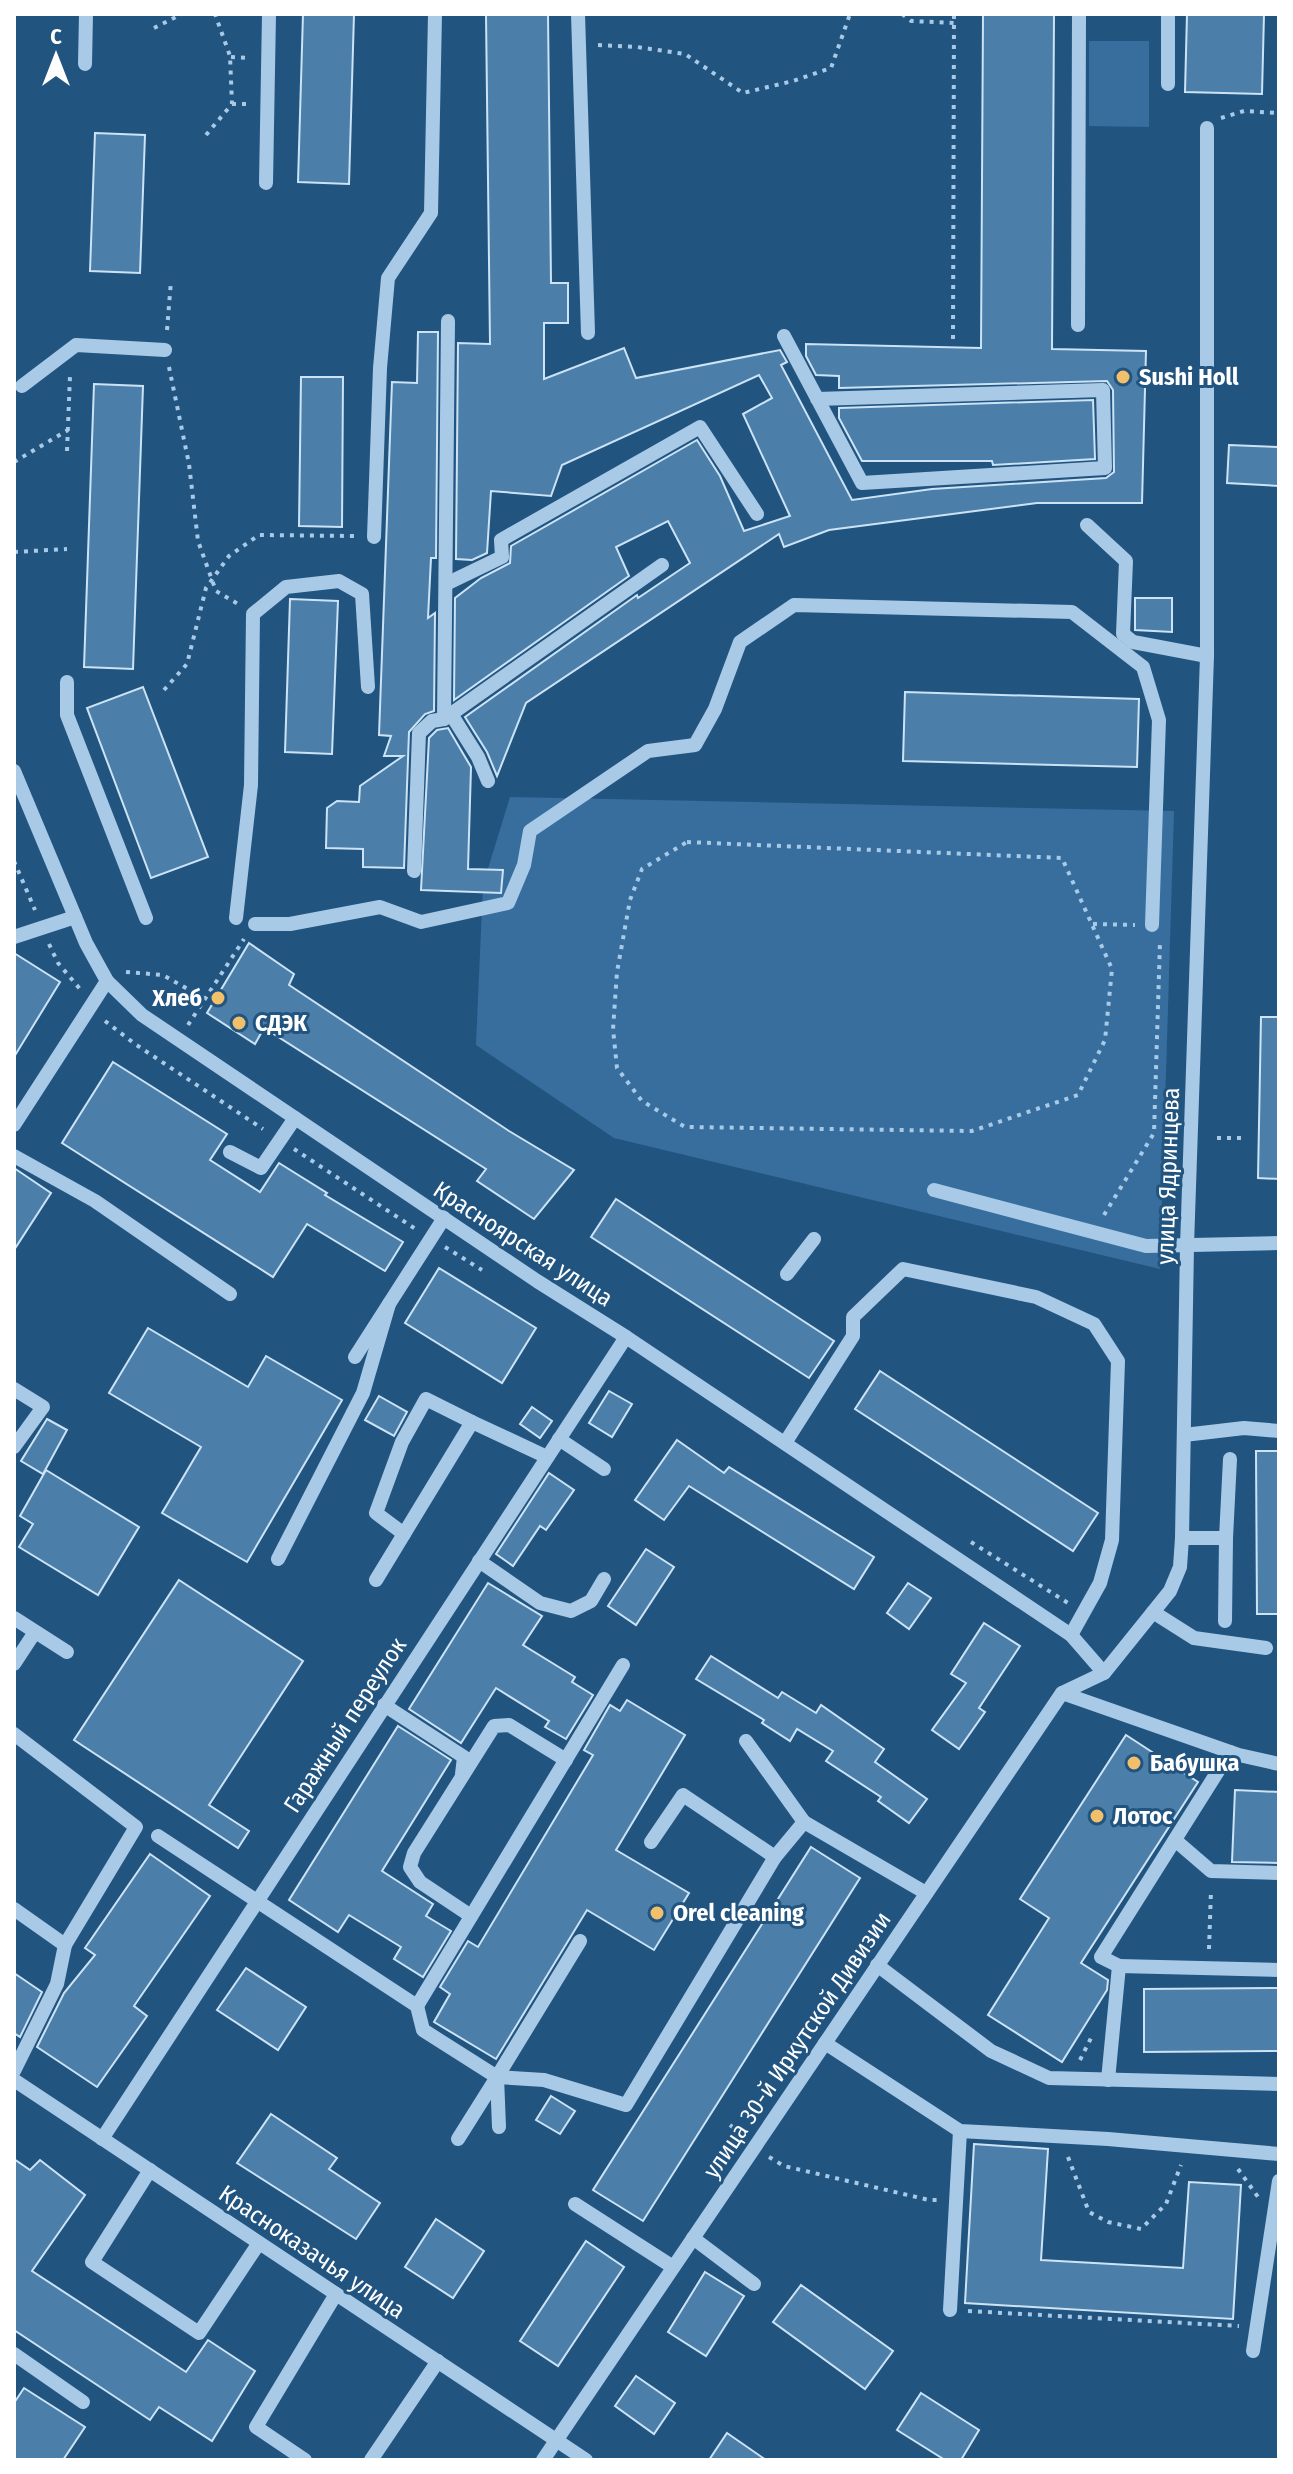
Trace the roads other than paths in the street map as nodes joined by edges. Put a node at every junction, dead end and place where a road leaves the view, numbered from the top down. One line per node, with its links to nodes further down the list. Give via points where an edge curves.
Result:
1 (86, 14): 7 (street)
2 (269, 14): 10 (street)
3 (435, 14): 20 (street, via 431,213 388,278)
4 (578, 14): 13 (street)
5 (1079, 14): 12 (street)
6 (1168, 14): 8 (street)
7 (85, 64)
8 (1168, 84)
9 (1207, 128): 23 (street, улица Ядринцева)
10 (266, 183)
11 (448, 321): 22 (street)
12 (1078, 325)
13 (588, 333)
14 (784, 336): 17 (street)
15 (165, 350): 16 (street, via 76,345)
16 (22, 386)
17 (817, 399): 17 (street, via 862,483 1105,468 1103,390)
18 (757, 514): 22 (street, via 700,427 501,540 502,557)
19 (1087, 525): 23 (street, via 1126,561 1123,634 1133,642)
20 (374, 537)
21 (662, 565): 26 (street)
22 (446, 584): 26 (street)
23 (1207, 656): 45 (street, улица Ядринцева)
24 (67, 682): 31 (street, via 67,715)
25 (368, 687): 32 (street, via 362,594 339,581 286,587 253,614 251,785)
26 (448, 716): 28 (street, via 478,757); 29 (street, via 419,733)
27 (14, 771): 30 (street, Красноярская улица)
28 (488, 781)
29 (414, 871)
30 (75, 917): 35 (street); 36 (street, Красноярская улица, via 86,943)
31 (146, 918)
32 (236, 918)
33 (258, 924): 34 (street, via 290,924 380,907 421,922 508,903 524,865 530,831 648,751 695,745 740,642 794,605 1072,612 1143,667 1159,720)
34 (1152, 925)
35 (14, 937)
36 (114, 976): 37 (street, Красноярская улица, via 142,1015); 38 (street)
37 (295, 1118): 39 (street, via 261,1168); 42 (street, Красноярская улица)
38 (14, 1125)
39 (230, 1152)
40 (14, 1156): 47 (street, via 95,1201)
41 (934, 1190): 45 (street, via 1146,1246)
42 (444, 1218): 48 (street); 49 (street, Красноярская улица)
43 (814, 1239): 46 (street)
44 (1279, 1243): 45 (street)
45 (1187, 1246): 54 (street, улица Ядринцева)
46 (787, 1274)
47 (230, 1294)
48 (389, 1304): 50 (street); 64 (street, via 363,1393)
49 (626, 1337): 55 (street, Гаражный переулок); 56 (street, Красноярская улица)
50 (355, 1357)
51 (14, 1389): 57 (street, via 43,1407)
52 (472, 1422): 58 (street); 61 (street); 61 (street, via 426,1399 402,1442 376,1513)
53 (1279, 1431): 54 (street, via 1244,1428)
54 (1184, 1435): 62 (street, улица Ядринцева)
55 (559, 1439): 58 (street, Гаражный переулок); 60 (street)
56 (785, 1443): 72 (street, Красноярская улица); 72 (street, via 853,1336 853,1317 903,1269 1036,1297 1094,1324 1118,1361 1112,1540 1100,1583)
57 (14, 1447)
58 (547, 1457): 65 (street, Гаражный переулок)
59 (1230, 1459): 63 (street)
60 (604, 1469)
61 (404, 1534): 67 (street)
62 (1182, 1538): 63 (street); 68 (street, улица Ядринцева, via 1180,1567)
63 (1226, 1538): 70 (street)
64 (278, 1559)
65 (479, 1561): 66 (street, via 540,1603 571,1611 591,1601); 79 (street, Гаражный переулок)
66 (604, 1579)
67 (376, 1580)
68 (1153, 1612): 73 (street, via 1194,1638); 77 (street, улица Ядринцева)
69 (14, 1618): 71 (street)
70 (1225, 1621)
71 (35, 1632): 74 (street); 75 (street)
72 (1071, 1635): 77 (street, Красноярская улица)
73 (1266, 1648)
74 (67, 1652)
75 (14, 1664)
76 (623, 1665): 83 (street)
77 (1104, 1673): 78 (street)
78 (1062, 1693): 82 (street); 92 (street, улица 30-й Иркутской Дивизии)
79 (384, 1705): 85 (street, via 464,1757); 93 (street, Гаражный переулок)
80 (14, 1734): 97 (street, via 136,1827)
81 (746, 1741): 86 (street)
82 (1230, 1752): 84 (street); 88 (street)
83 (566, 1760): 85 (street, via 509,1725 494,1726); 95 (street)
84 (1279, 1764)
85 (462, 1776): 95 (street, via 410,1867 420,1882)
86 (804, 1822): 90 (street); 92 (street)
87 (158, 1836): 93 (street)
88 (1175, 1840): 91 (street, via 1211,1871); 99 (street, via 1101,1957)
89 (651, 1842): 90 (street, via 683,1795)
90 (775, 1857): 104 (street, via 626,2105 544,2080)
91 (1279, 1873)
92 (926, 1893): 98 (street, улица 30-й Иркутской Дивизии)
93 (257, 1899): 101 (street); 110 (street, Гаражный переулок)
94 (14, 1909): 97 (street)
95 (471, 1916): 101 (street)
96 (580, 1941): 104 (street)
97 (65, 1945): 103 (street, via 57,1984)
98 (877, 1965): 102 (street, улица 30-й Иркутской Дивизии); 106 (street, via 991,2051 1049,2078)
99 (1119, 1966): 100 (street); 106 (street)
100 (1279, 1970)
101 (417, 2006): 104 (street, via 423,2030)
102 (825, 2043): 109 (street); 116 (street, улица 30-й Иркутской Дивизии)
103 (14, 2071)
104 (497, 2077): 108 (street); 111 (street)
105 (14, 2080): 110 (street, Красноказачья улица)
106 (1108, 2080): 107 (street)
107 (1279, 2084)
108 (499, 2127)
109 (960, 2131): 112 (street); 121 (street)
110 (102, 2139): 113 (street, Красноказачья улица)
111 (458, 2139)
112 (1279, 2154)
113 (150, 2170): 117 (street, Красноказачья улица); 117 (street, via 92,2262 199,2333)
114 (1279, 2181): 122 (street)
115 (575, 2204): 118 (street)
116 (693, 2238): 118 (street, улица 30-й Иркутской Дивизии); 119 (street)
117 (259, 2243): 120 (street, Красноказачья улица)
118 (673, 2267): 126 (street, улица 30-й Иркутской Дивизии)
119 (754, 2284)
120 (336, 2294): 124 (street, Красноказачья улица); 127 (street, via 256,2427)
121 (950, 2310)
122 (1253, 2351)
123 (14, 2354): 125 (street)
124 (438, 2361): 126 (street, Красноказачья улица); 128 (street)
125 (83, 2402)
126 (556, 2440): 129 (street, улица 30-й Иркутской Дивизии); 130 (street, Красноказачья улица)
127 (305, 2460)
128 (371, 2460)
129 (543, 2460)
130 (586, 2460)

